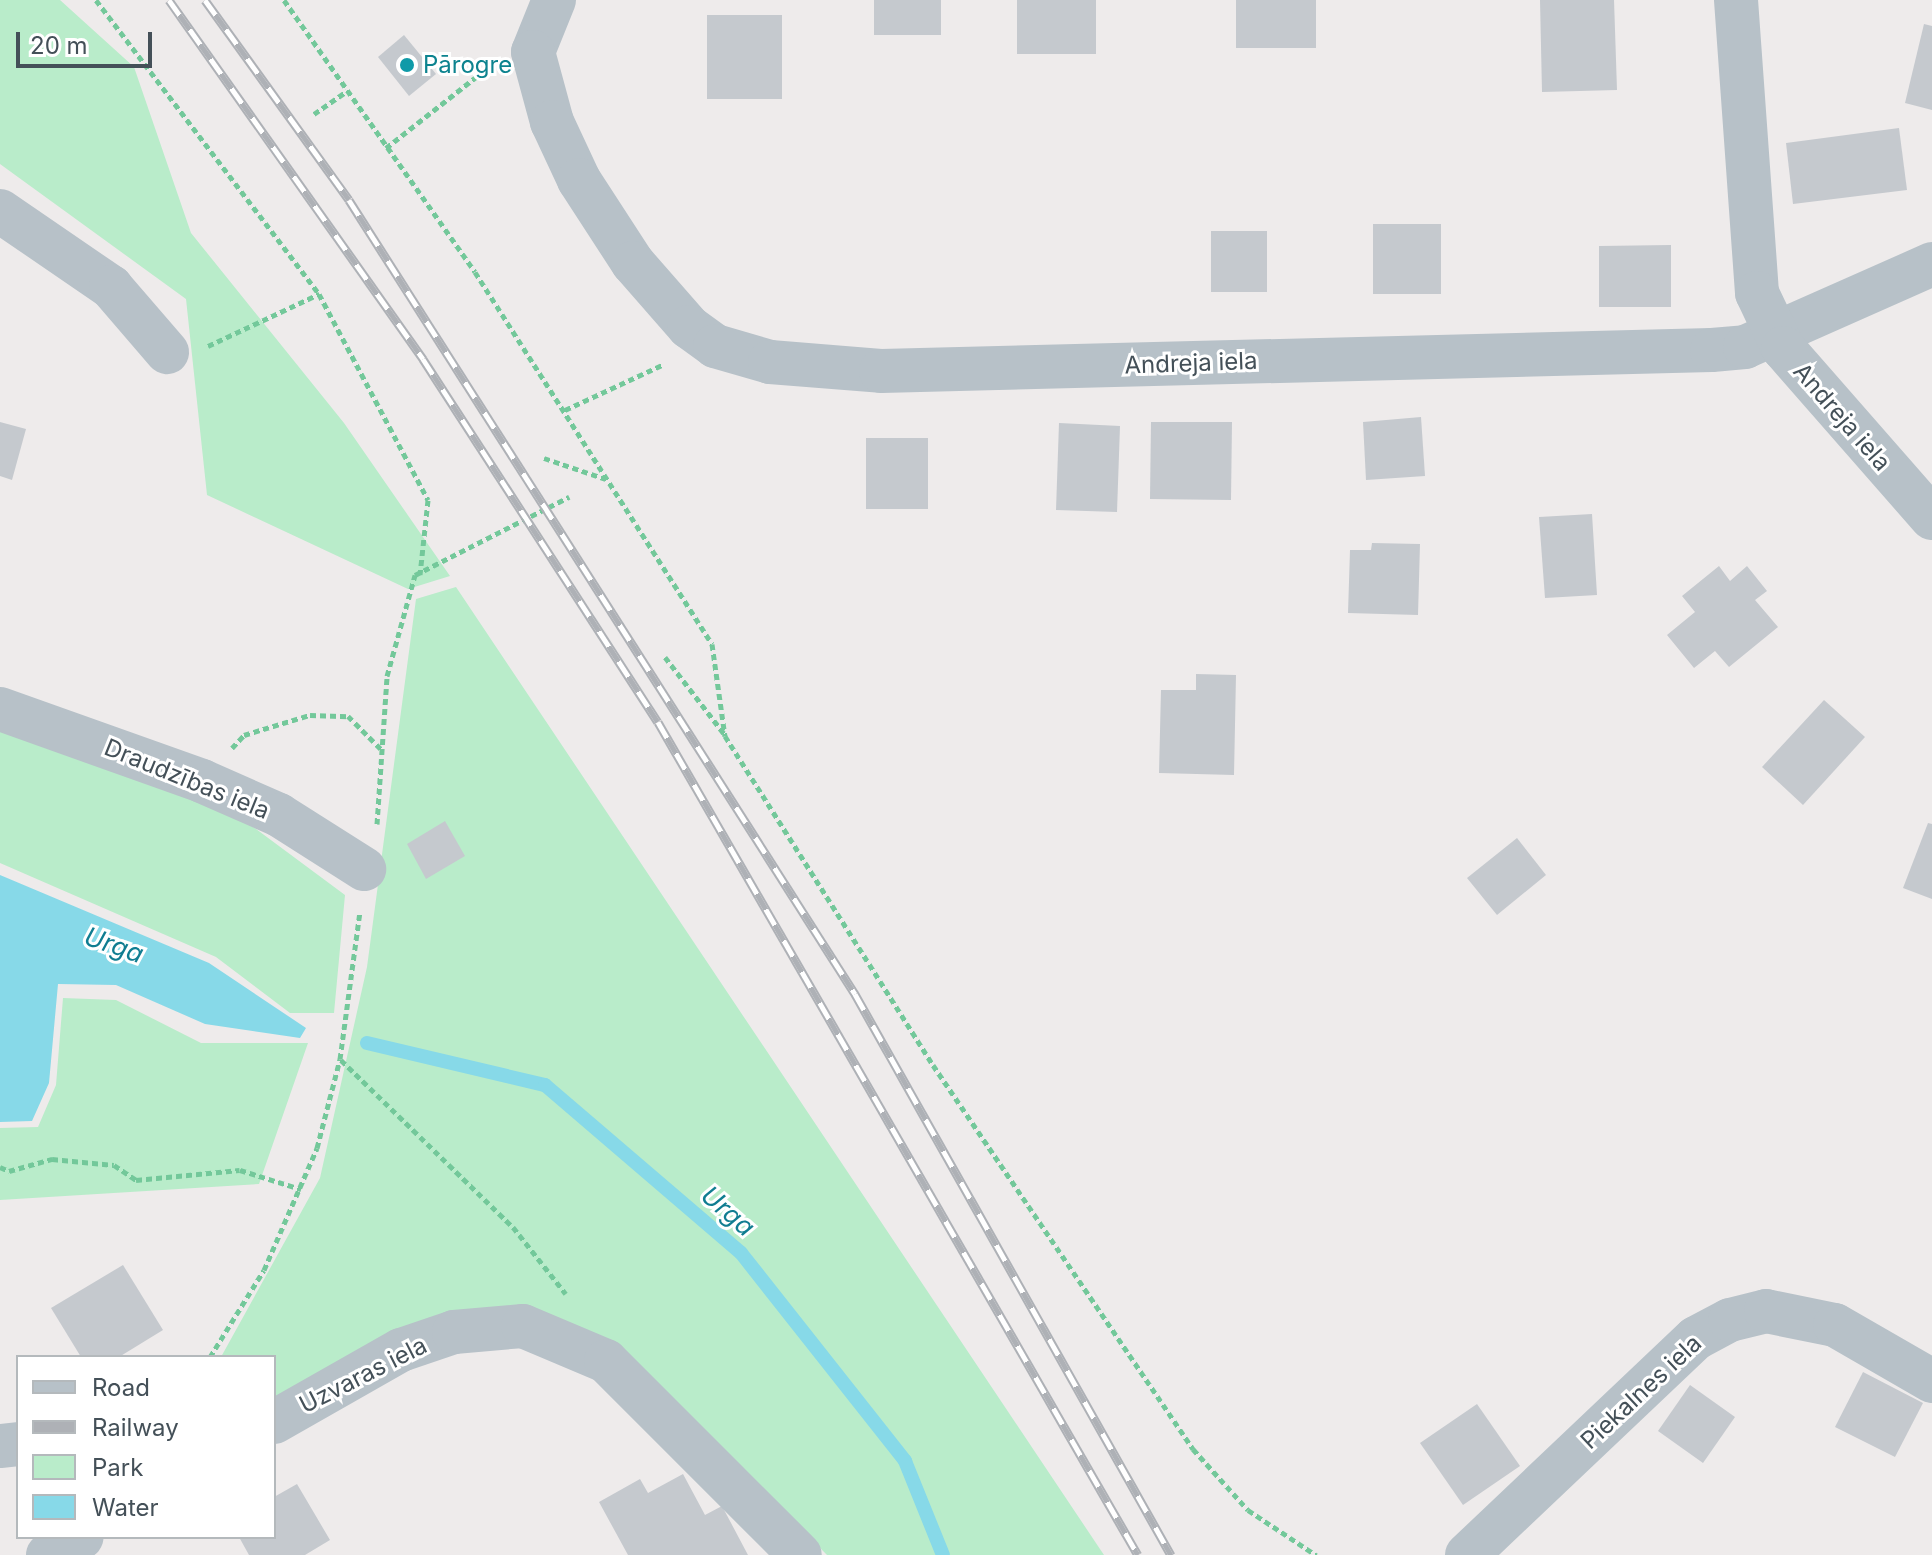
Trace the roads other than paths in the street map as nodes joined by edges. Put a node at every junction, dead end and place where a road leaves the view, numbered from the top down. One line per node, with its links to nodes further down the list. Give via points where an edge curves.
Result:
1 (554, 0): 5 (street, Andreja iela, via 533,52 552,122 579,180 633,263 715,346 770,362 881,371 1636,354 1745,347)
2 (1736, 0): 5 (street, via 1757,293)
3 (0, 211): 6 (street, via 111,287)
4 (1932, 264): 5 (street)
5 (1776, 333): 7 (street, Andreja iela)
6 (167, 352)
7 (1932, 518)
8 (0, 709): 9 (street, Draudzības iela, via 202,781 279,815)
9 (364, 869)
10 (1932, 1381): 15 (street, Piekalnes iela, via 1835,1325 1766,1311 1730,1320 1696,1338)
11 (276, 1421): 14 (street, Uzvaras iela, via 401,1350 454,1332 523,1326 606,1361)
12 (78, 1539): 13 (street)
13 (48, 1555)
14 (800, 1555)
15 (1467, 1555)

